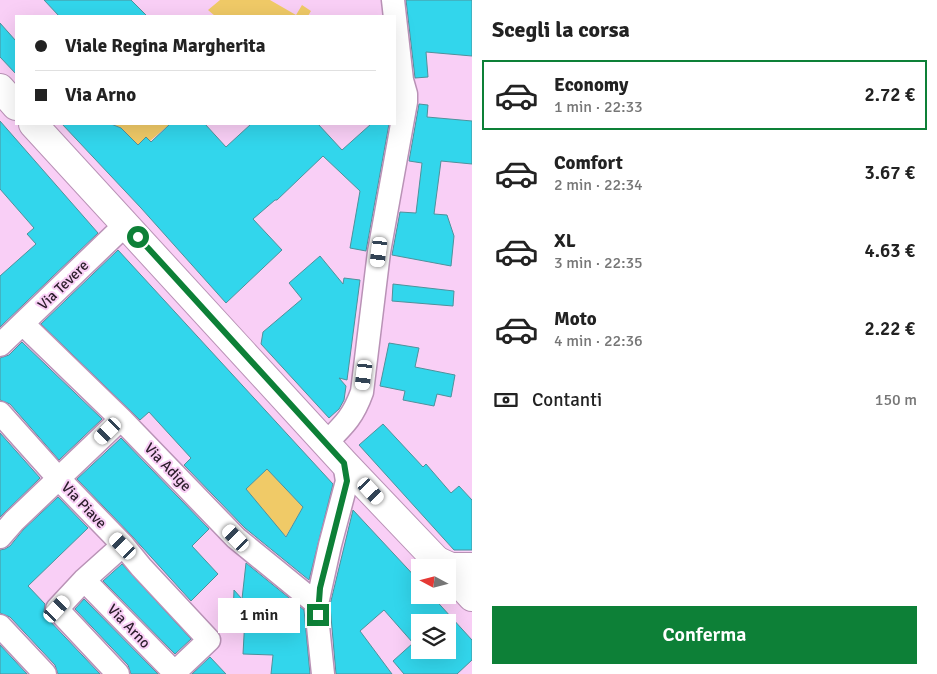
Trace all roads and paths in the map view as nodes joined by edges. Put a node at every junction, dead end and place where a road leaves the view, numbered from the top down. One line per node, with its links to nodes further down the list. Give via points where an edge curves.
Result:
1 (393, 0): 2 (street)
2 (395, 15)
3 (396, 27): 12 (street, via 406,102 379,252 362,392 346,423)
4 (0, 88): 5 (main road)
5 (15, 105)
6 (34, 125): 7 (main road)
7 (126, 224): 8 (street, Via Tevere); 12 (main road)
8 (24, 324): 9 (street, Via Tevere); 11 (street, Via Adige)
9 (0, 345)
10 (0, 413): 14 (street, Via Piave)
11 (121, 419): 14 (street); 23 (street, Via Adige, via 236,538)
12 (326, 443): 13 (main road)
13 (344, 463): 17 (main road); 23 (street, via 347,481)
14 (59, 479): 15 (street); 16 (street, Via Piave)
15 (0, 537)
16 (123, 546): 20 (street); 25 (street, Via Piave, via 209,640)
17 (436, 559)
18 (456, 567): 19 (main road)
19 (472, 567)
20 (84, 580): 25 (street, Via Arno); 27 (street, via 57,609)
21 (456, 580): 22 (main road)
22 (472, 597)
23 (317, 604): 28 (street)
24 (0, 626): 26 (street)
25 (174, 673)
26 (45, 674)
27 (118, 674)
28 (323, 674)

